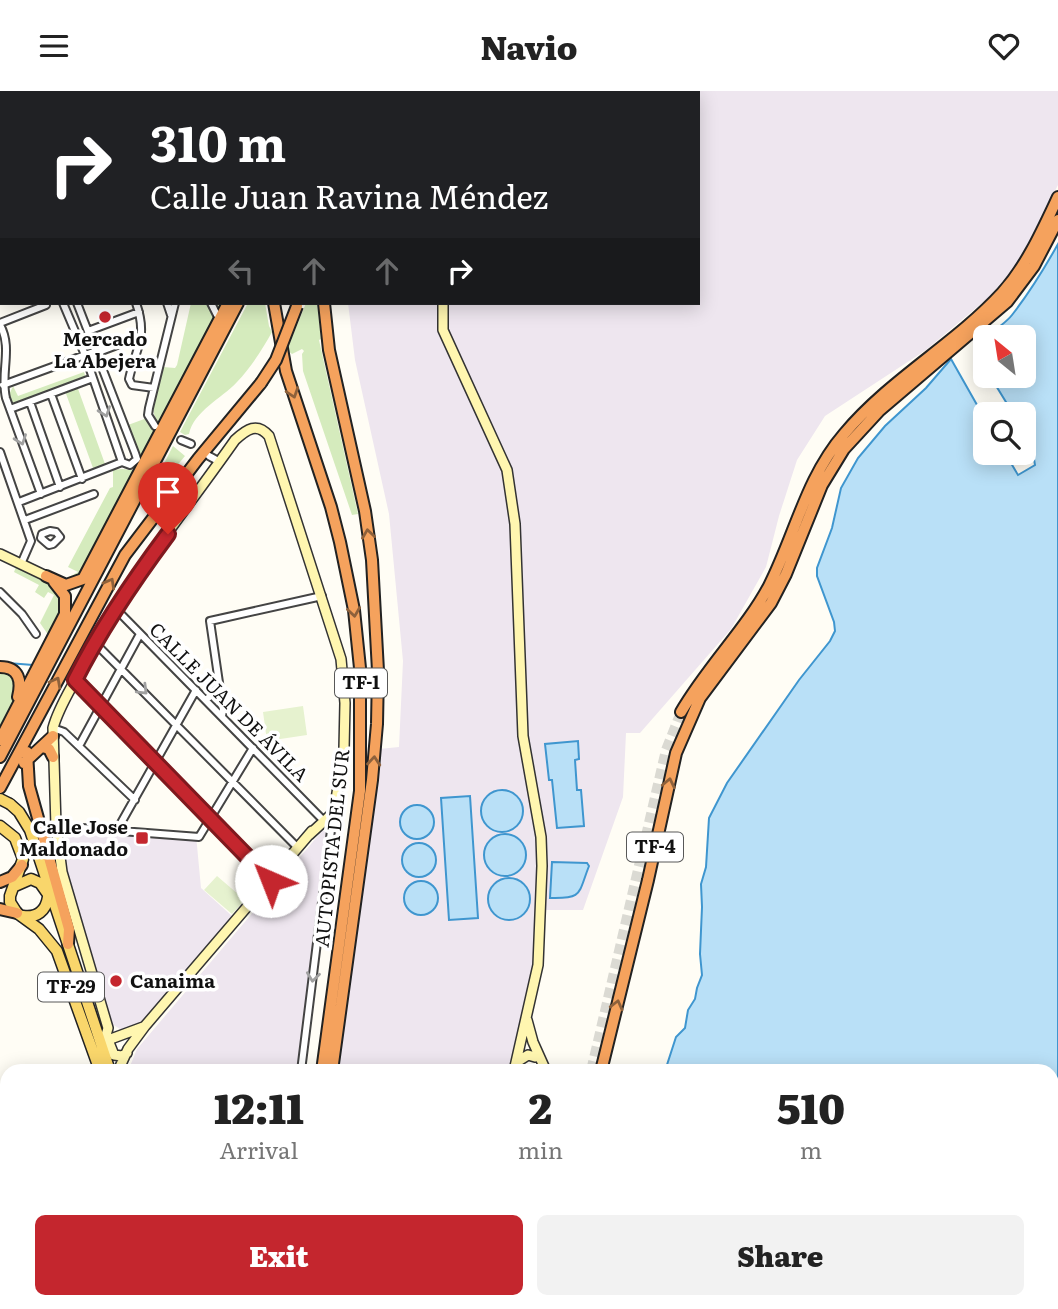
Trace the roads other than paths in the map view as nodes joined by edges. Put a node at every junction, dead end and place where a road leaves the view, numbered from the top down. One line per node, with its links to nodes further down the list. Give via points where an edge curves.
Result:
1 (1058, 197): 16 (highway, TF-4, via 1021,268)
2 (1058, 221): 16 (highway, TF-4, via 1029,274)
3 (46, 305): 20 (street)
4 (64, 305): 24 (street)
5 (78, 305): 21 (street)
6 (137, 305): 17 (street)
7 (168, 305): 19 (street)
8 (175, 305): 19 (street)
9 (212, 305): 18 (street)
10 (227, 305): 48 (highway, via 83,579 66,585)
11 (238, 305): 59 (highway)
12 (274, 305): 114 (highway, AUTOPISTA DEL SUR / TF-1, one-way to 114, via 286,371 340,542 360,668 360,791)
13 (297, 305): 66 (highway, one-way to 13, bridge, via 125,555 261,383 276,360)
14 (324, 305): 115 (highway, AUTOPISTA DEL SUR / TF-1, one-way to 14, via 372,780 378,671 365,511 329,350)
15 (443, 308): 102 (street, via 443,330 508,470 512,497 523,736 542,866 538,965)
16 (991, 310): 54 (highway, TF-4, via 880,397 838,440 813,481 768,587)
17 (139, 312): 21 (street); 27 (street, via 143,322 140,348 129,379 132,384)
18 (217, 315)
19 (172, 317): 27 (street)
20 (0, 324): 26 (street, via 7,340)
21 (88, 331): 23 (street)
22 (133, 339): 23 (street)
23 (96, 352): 24 (street); 35 (street)
24 (85, 355): 25 (street); 26 (street)
25 (93, 378): 28 (street); 37 (street, one-way to 37)
26 (3, 385): 30 (street)
27 (154, 388): 31 (street, via 148,415)
28 (51, 394): 29 (street); 39 (street)
29 (30, 403): 30 (street); 40 (street)
30 (10, 409): 41 (street, one-way to 41)
31 (155, 426)
32 (181, 440): 33 (street)
33 (191, 444)
34 (0, 452): 43 (street)
35 (135, 453): 37 (street, via 127,450); 37 (street, via 135,463)
36 (209, 456): 38 (street)
37 (121, 459): 39 (street)
38 (219, 461): 50 (street, via 245,431 263,428); 51 (street)
39 (82, 479): 40 (street)
40 (60, 487): 41 (street)
41 (41, 494): 43 (street)
42 (94, 494): 44 (street)
43 (19, 502): 44 (street)
44 (25, 520): 47 (street, via 31,541)
45 (0, 554): 47 (street)
46 (0, 561): 47 (street)
47 (17, 562): 48 (street)
48 (46, 576): 55 (highway, via 62,589 66,601 65,614)
49 (0, 592): 52 (street)
50 (322, 596): 61 (street, via 210,621); 83 (street, via 341,659 345,703 344,749)
51 (115, 608): 53 (street, CALLE JUAN DE ÁVILA); 56 (street)
52 (36, 633)
53 (140, 634): 58 (street); 62 (street, CALLE JUAN DE ÁVILA)
54 (740, 636): 67 (highway, TF-4, via 702,677); 119 (highway, TF-4, one-way to 54, via 680,739 699,698)
55 (51, 641): 59 (highway); 65 (highway)
56 (94, 642): 58 (street); 60 (street)
57 (0, 667): 65 (highway, via 12,669 19,677)
58 (121, 669): 64 (street); 69 (street, one-way to 69)
59 (42, 677): 75 (highway)
60 (75, 680): 64 (street); 70 (street)
61 (220, 687): 63 (street); 68 (street)
62 (196, 690): 63 (street, CALLE JUAN DE ÁVILA); 69 (street)
63 (206, 700): 68 (street, CALLE JUAN DE ÁVILA)
64 (101, 707): 72 (street); 78 (street)
65 (16, 710): 71 (highway)
66 (41, 711): 77 (highway, via 41,722); 80 (highway)
67 (681, 712)
68 (222, 716): 74 (street, CALLE JUAN DE ÁVILA)
69 (177, 724): 78 (street); 79 (street)
70 (53, 732): 72 (street, via 64,732); 73 (highway); 76 (street)
71 (0, 740)
72 (79, 746): 81 (street)
73 (43, 747): 76 (highway); 77 (highway)
74 (253, 748): 79 (street); 85 (street, CALLE JUAN DE ÁVILA)
75 (0, 757)
76 (53, 757): 86 (street)
77 (23, 761): 82 (highway); 100 (highway, via 69,929)
78 (155, 763): 81 (street); 84 (street)
79 (233, 781): 84 (street); 90 (street)
80 (0, 788)
81 (135, 800): 88 (street)
82 (3, 802): 92 (main road, TF-29, via 19,812 30,830)
83 (334, 808): 85 (street); 89 (street)
84 (211, 819): 88 (street, via 199,837); 93 (street)
85 (320, 822): 89 (street, CALLE JUAN DE ÁVILA); 90 (street)
86 (56, 826): 88 (street); 104 (street, via 64,881)
87 (0, 827): 91 (main road, via 19,845)
88 (117, 830)
89 (331, 832): 113 (street, one-way to 113)
90 (298, 848): 93 (street)
91 (22, 865): 94 (highway); 95 (main road)
92 (43, 870): 96 (main road); 100 (main road, TF-29)
93 (271, 881): 103 (street)
94 (0, 882)
95 (14, 886): 96 (main road, via 31,879); 99 (main road, via 10,902)
96 (44, 886): 97 (main road, TF-29)
97 (48, 897): 99 (main road, via 40,913); 100 (main road, TF-29, via 59,932)
98 (0, 909): 99 (highway)
99 (20, 915): 110 (main road, TF-29, via 47,937 61,959)
100 (68, 944): 101 (main road, TF-29)
101 (82, 991): 104 (main road, via 99,1027); 111 (main road, TF-29)
102 (527, 1019): 107 (street); 109 (street)
103 (145, 1026): 105 (street); 108 (street)
104 (108, 1028): 105 (street); 106 (street)
105 (119, 1035): 106 (street); 108 (street)
106 (108, 1040): 108 (street, via 114,1055)
107 (521, 1043): 109 (street, via 530,1043); 116 (street)
108 (128, 1051): 112 (street)
109 (535, 1053): 117 (street); 118 (street)
110 (98, 1064)
111 (108, 1064)
112 (123, 1064)
113 (302, 1064)
114 (323, 1064)
115 (333, 1064)
116 (516, 1064)
117 (518, 1064)
118 (542, 1064)
119 (603, 1064)

